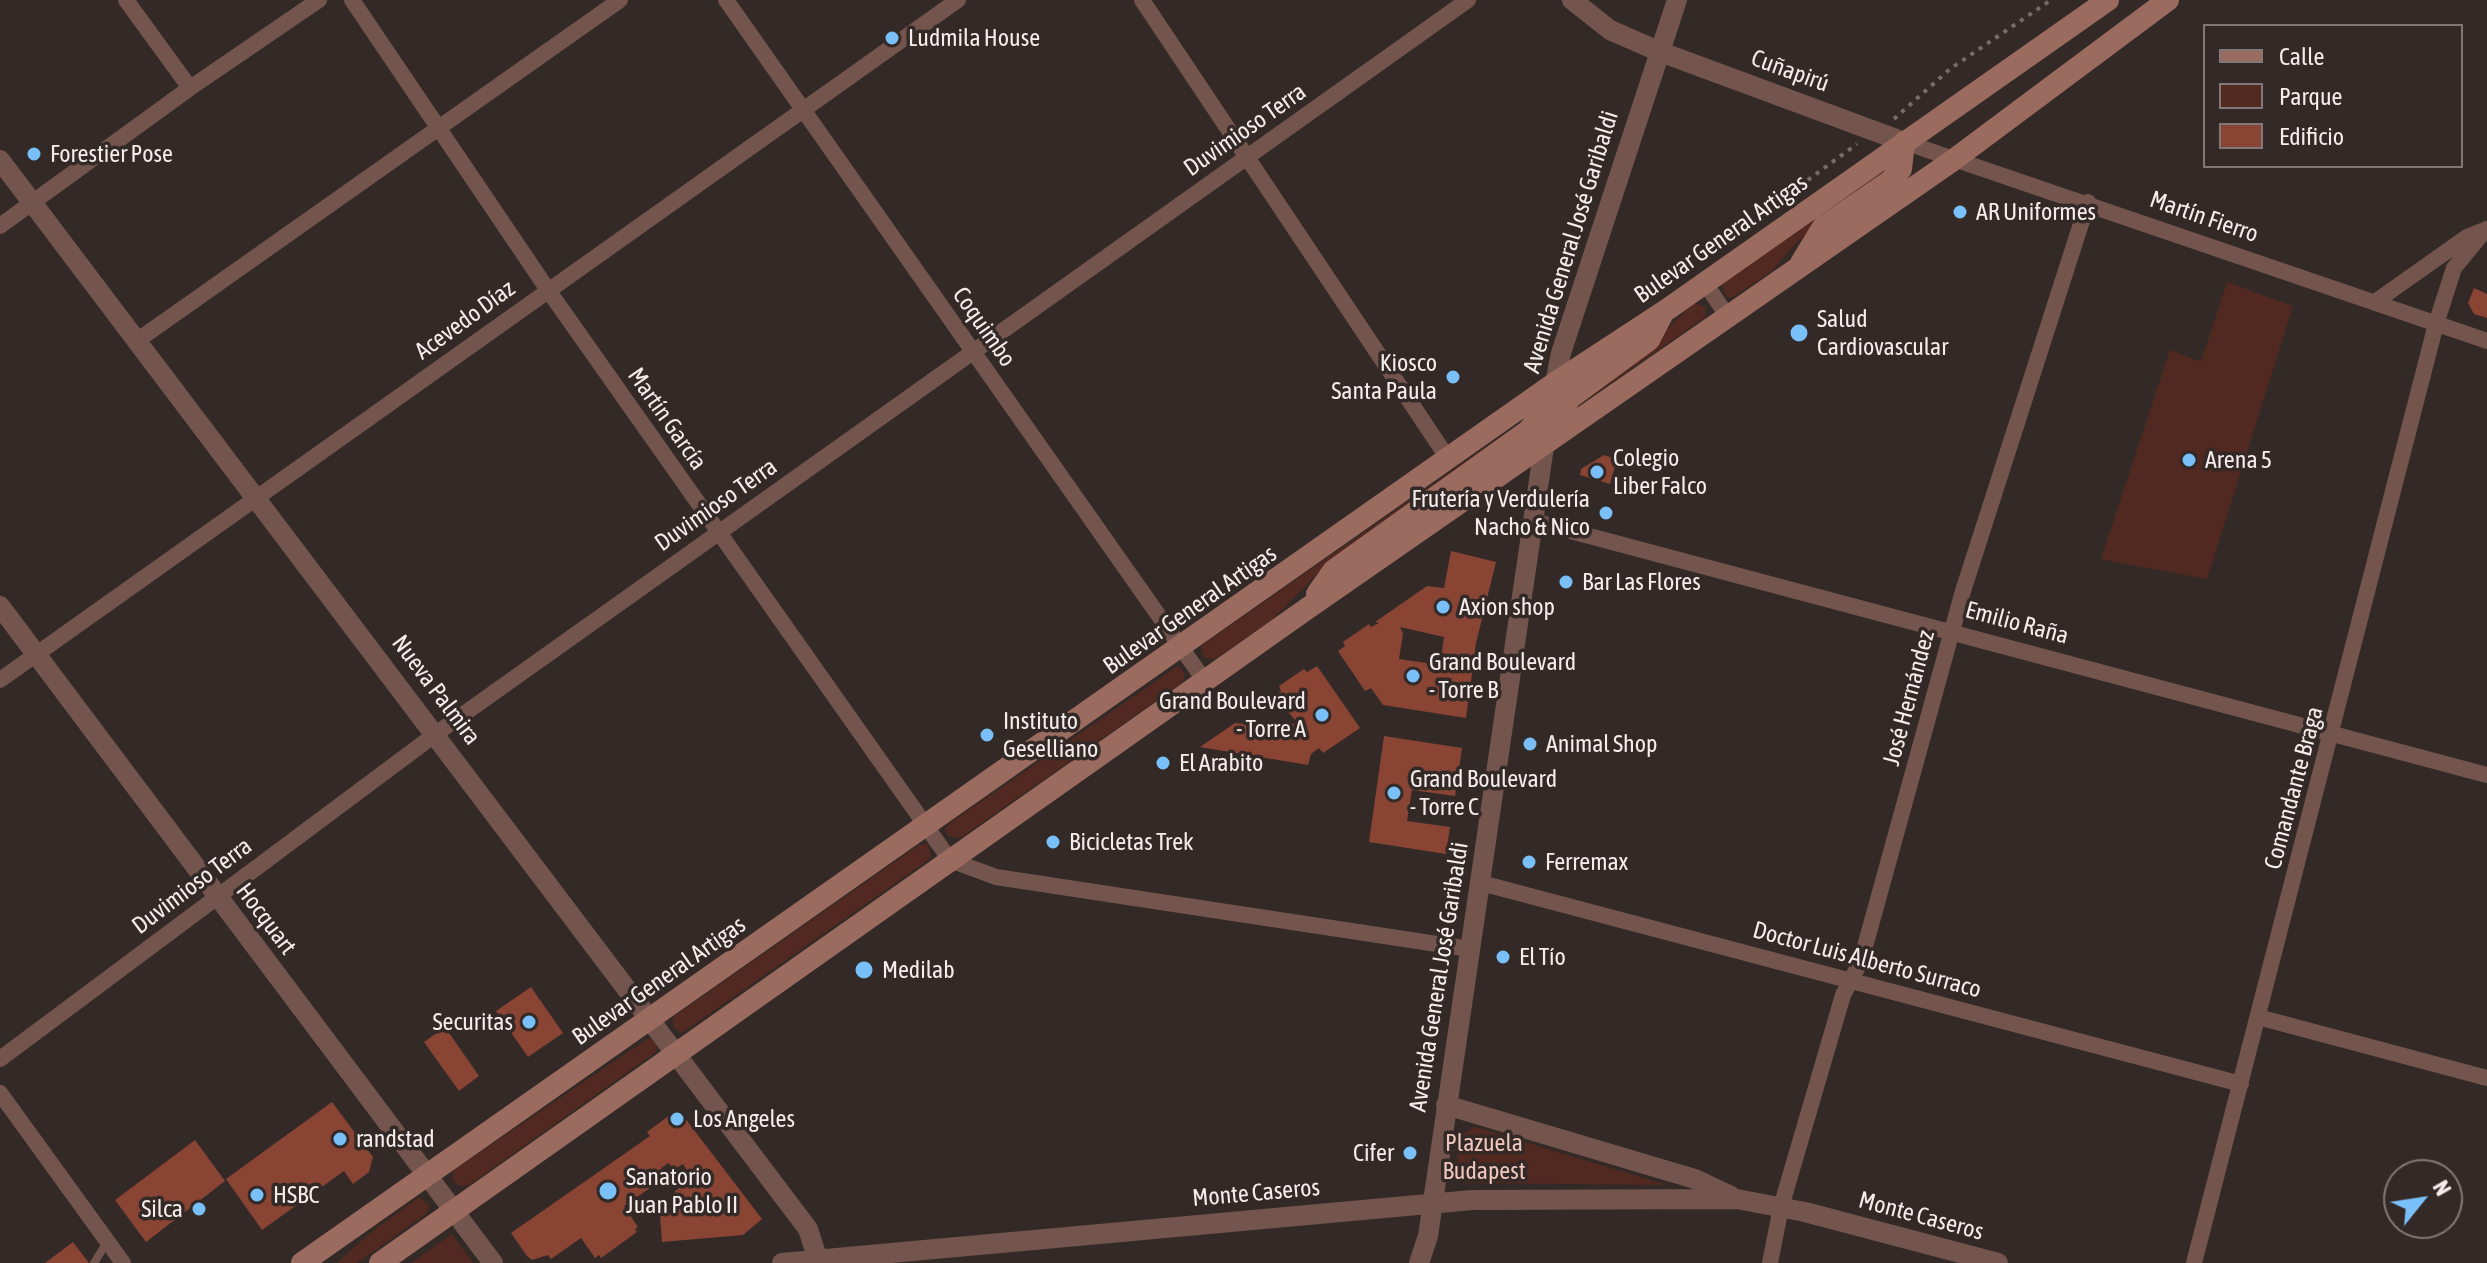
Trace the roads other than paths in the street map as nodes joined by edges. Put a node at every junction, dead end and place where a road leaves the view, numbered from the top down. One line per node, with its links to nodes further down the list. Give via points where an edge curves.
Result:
1 (126, 0): 14 (street)
2 (319, 0): 14 (street)
3 (352, 0): 16 (street, Martín García)
4 (620, 0): 16 (street)
5 (726, 0): 15 (street, Coquimbo)
6 (958, 0): 15 (street, Acevedo Díaz)
7 (1142, 0): 18 (street)
8 (1468, 0): 18 (street, Duvimioso Terra)
9 (1572, 0): 13 (street, Cuñapirú, via 1610,30)
10 (1677, 0): 13 (street, Avenida General José Garibaldi)
11 (2108, 0): 17 (main road, Bulevar General Artigas)
12 (2168, 0): 20 (main road)
13 (1658, 51): 17 (street, Cuñapirú); 35 (street, Avenida General José Garibaldi)
14 (190, 88): 22 (street)
15 (803, 108): 27 (street, Acevedo Díaz); 34 (street, Coquimbo)
16 (439, 129): 27 (street, Martín García); 32 (street)
17 (1904, 142): 20 (street, Martín Fierro); 25 (main road, via 1901,169 1823,227); 26 (main road, Bulevar General Artigas)
18 (1248, 157): 34 (street, Duvimioso Terra); 37 (street)
19 (0, 160): 22 (street, Nueva Palmira)
20 (1952, 161): 21 (street, Martín Fierro); 25 (main road)
21 (2088, 202): 28 (street, Martín Fierro); 43 (street, José Hernández)
22 (32, 203): 23 (street); 32 (street, Nueva Palmira)
23 (0, 226)
24 (2487, 229): 28 (street, via 2467,237); 31 (street, Comandante Braga, via 2454,268)
25 (1797, 270): 30 (main road)
26 (1705, 283): 29 (main road, Bulevar General Artigas); 30 (street)
27 (548, 290): 38 (street, Acevedo Díaz); 40 (street, Martín García)
28 (2375, 302): 31 (street, Martín Fierro)
29 (1665, 311): 35 (main road, Bulevar General Artigas); 36 (main road, via 1649,340 1570,398)
30 (1728, 317): 36 (main road)
31 (2436, 324): 33 (street, Martín Fierro); 49 (street, Comandante Braga)
32 (138, 340): 38 (street, Nueva Palmira)
33 (2487, 341)
34 (972, 352): 40 (street, Duvimioso Terra); 44 (street, Coquimbo)
35 (1555, 383): 36 (street, Avenida General José Garibaldi); 37 (main road, Bulevar General Artigas); 42 (main road, via 1528,431 1333,571)
36 (1545, 442): 39 (street, Avenida General José Garibaldi); 42 (main road)
37 (1449, 460): 44 (main road, Bulevar General Artigas)
38 (258, 499): 45 (street, Acevedo Díaz); 48 (street, Nueva Palmira)
39 (1533, 521): 43 (street, Emilio Raña); 53 (street, Avenida General José Garibaldi)
40 (717, 533): 48 (street, Duvimioso Terra); 51 (street, Martín García)
41 (0, 606): 45 (street, Hocquart)
42 (1308, 608): 47 (main road)
43 (1952, 630): 49 (street, Emilio Raña); 56 (street, José Hernández, via 1861,961)
44 (1181, 648): 47 (street, Coquimbo); 51 (main road, Bulevar General Artigas)
45 (35, 653): 46 (street, Acevedo Díaz); 54 (street, Hocquart)
46 (0, 680)
47 (1204, 680): 52 (main road)
48 (437, 733): 54 (street, Duvimioso Terra); 58 (street, Nueva Palmira)
49 (2332, 736): 50 (street, Emilio Raña); 57 (street, Comandante Braga)
50 (2487, 775)
51 (926, 825): 52 (street, Martín García); 58 (main road, Bulevar General Artigas)
52 (950, 860): 55 (street, via 996,877); 59 (main road)
53 (1481, 883): 55 (street, Avenida General José Garibaldi); 56 (street, Doctor Luis Alberto Surraco)
54 (217, 898): 60 (street, Duvimioso Terra); 65 (street, Hocquart)
55 (1470, 949): 64 (street, Avenida General José Garibaldi)
56 (1851, 981): 62 (street, Doctor Luis Alberto Surraco); 68 (street, José Hernández)
57 (2258, 1017): 61 (street); 62 (street, Comandante Braga)
58 (651, 1019): 59 (street, Nueva Palmira); 65 (main road, Bulevar General Artigas)
59 (677, 1054): 69 (main road); 72 (street, Nueva Palmira, via 808,1229)
60 (0, 1059)
61 (2487, 1078)
62 (2241, 1084): 81 (street, Comandante Braga)
63 (0, 1093): 70 (street)
64 (1446, 1105): 66 (street, Monte Caseros, via 1695,1179); 67 (street, Avenida General José Garibaldi)
65 (428, 1176): 69 (street, Hocquart); 71 (main road, Bulevar General Artigas)
66 (1737, 1199): 67 (street, Monte Caseros); 68 (street, Monte Caseros)
67 (1432, 1203): 72 (street, Monte Caseros); 78 (street, Avenida General José Garibaldi)
68 (1781, 1207): 79 (street, José Hernández); 80 (street, Monte Caseros)
69 (454, 1211): 75 (main road); 76 (street, Hocquart)
70 (107, 1241): 73 (lane); 74 (street)
71 (309, 1260)
72 (818, 1261): 77 (street, Monte Caseros)
73 (94, 1263)
74 (123, 1263)
75 (380, 1263)
76 (493, 1263)
77 (782, 1263)
78 (1419, 1263)
79 (1770, 1263)
80 (1998, 1263)
81 (2194, 1263)

